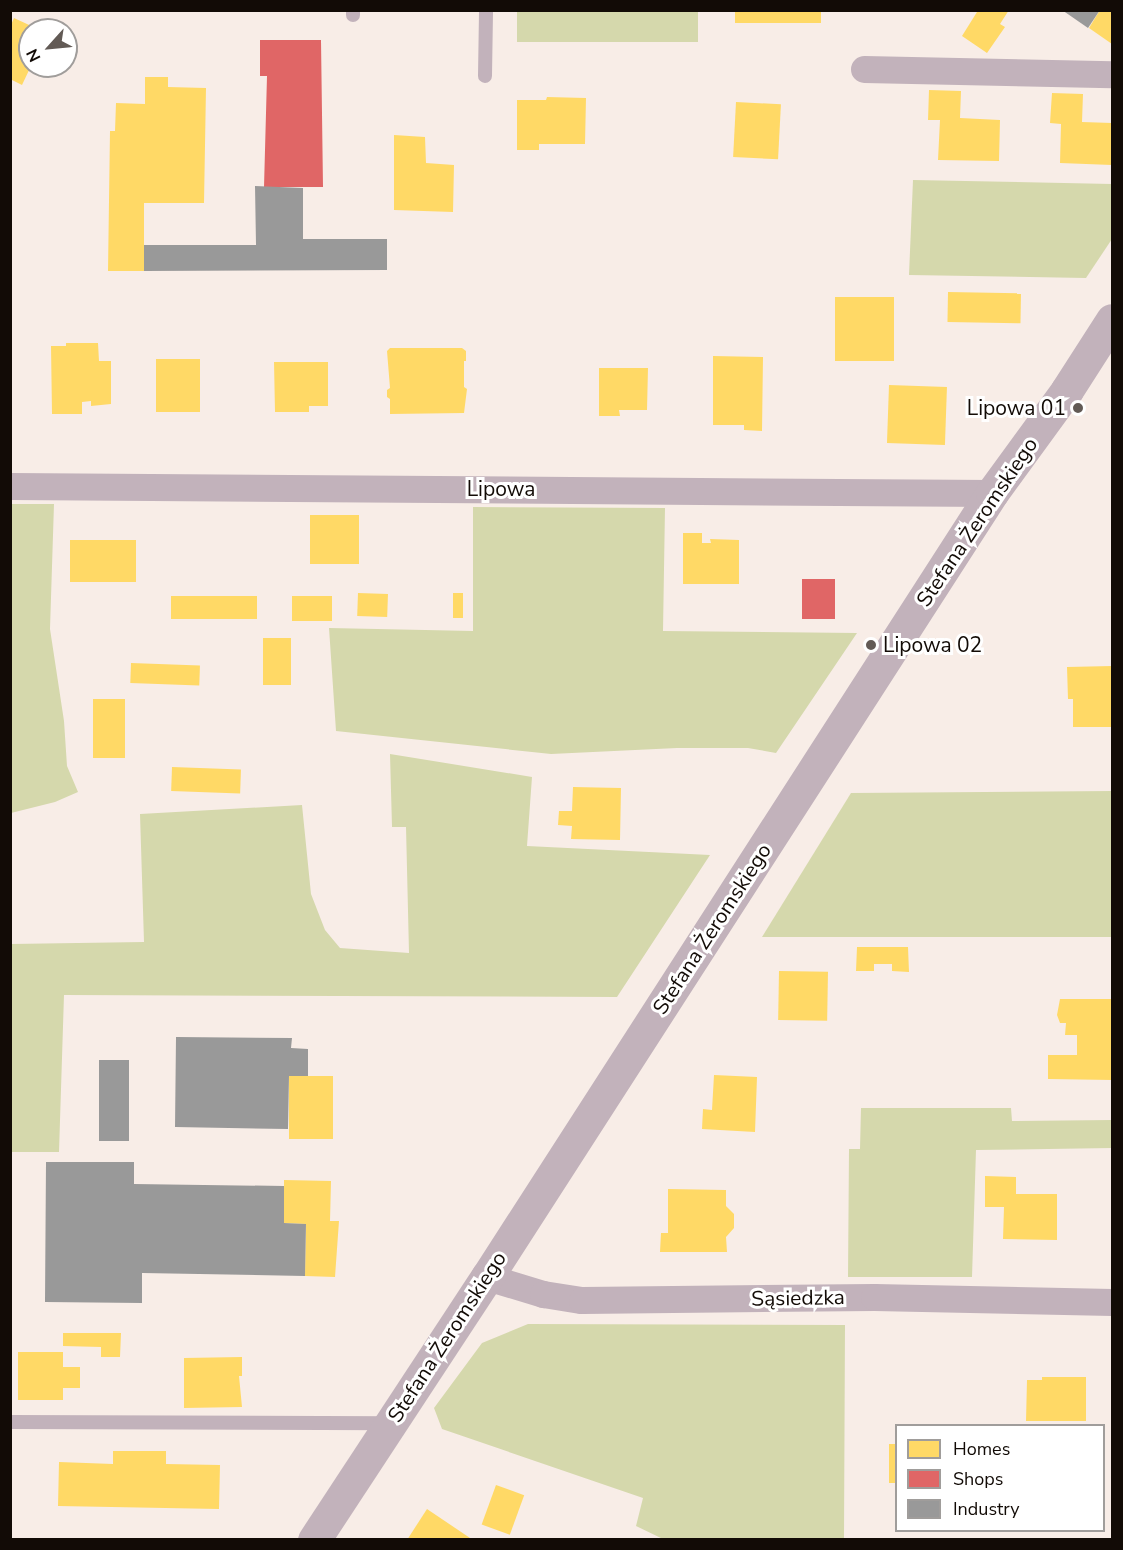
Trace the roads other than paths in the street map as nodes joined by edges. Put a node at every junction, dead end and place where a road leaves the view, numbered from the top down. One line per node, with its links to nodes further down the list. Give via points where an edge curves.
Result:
1 (486, 10): 4 (lane)
2 (864, 69): 3 (street)
3 (1113, 74)
4 (485, 76)
5 (1113, 320): 7 (street, Stefana Żeromskiego)
6 (10, 486): 7 (street, Lipowa)
7 (992, 493): 8 (street, Stefana Żeromskiego)
8 (487, 1277): 9 (street, Sąsiedzka, via 552,1297 582,1300 874,1297); 11 (street, Stefana Żeromskiego)
9 (1113, 1302)
10 (10, 1422): 11 (lane)
11 (391, 1423): 12 (street, Stefana Żeromskiego)
12 (314, 1539)

